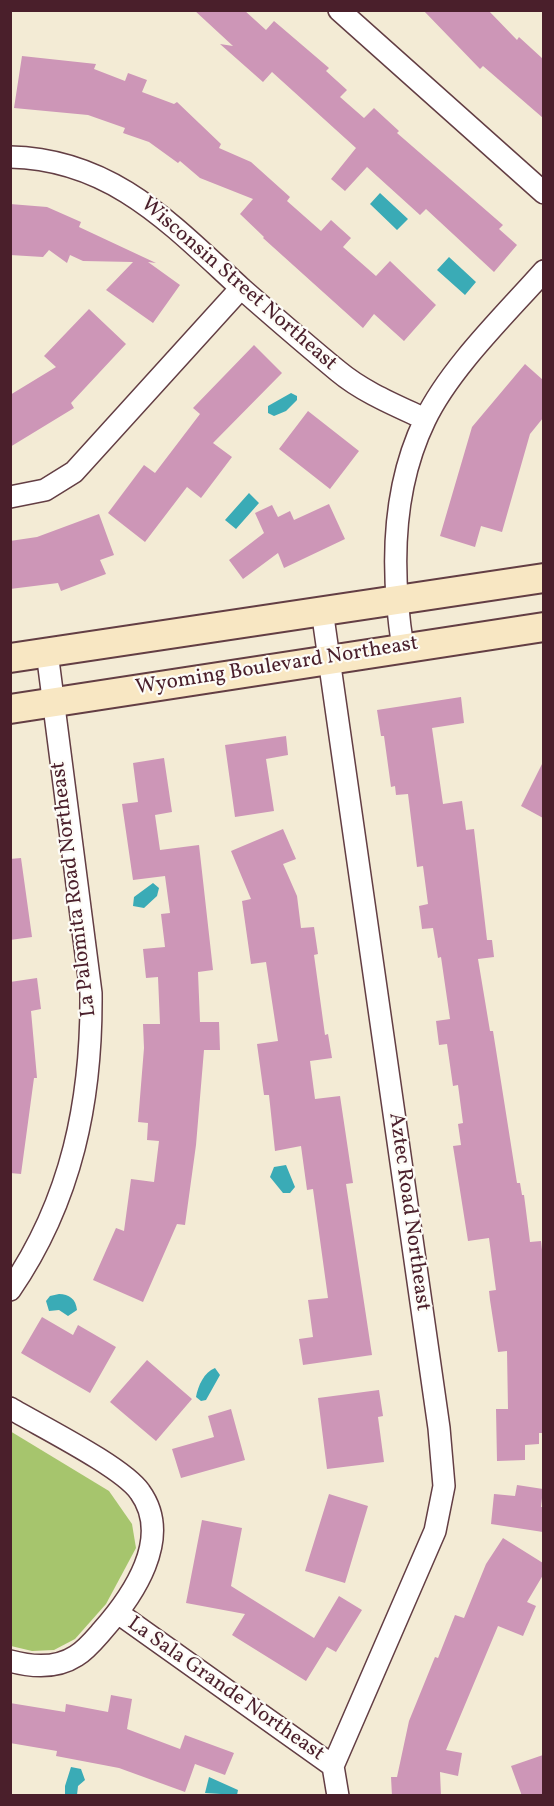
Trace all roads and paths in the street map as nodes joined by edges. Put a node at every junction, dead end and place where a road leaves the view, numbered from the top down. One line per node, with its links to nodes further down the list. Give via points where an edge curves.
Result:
1 (339, 10): 3 (street)
2 (10, 157): 5 (street, Wisconsin Street Northeast, via 35,157 75,166 119,187 184,234)
3 (543, 194)
4 (543, 271): 6 (street, via 468,356)
5 (241, 288): 6 (street, Wisconsin Street Northeast, via 340,373); 7 (street, via 74,472 45,489)
6 (425, 419): 9 (street, via 409,462 400,512)
7 (10, 497)
8 (543, 578): 9 (main road)
9 (395, 599): 10 (main road); 12 (street)
10 (322, 610): 13 (main road); 15 (street, Aztec Road Northeast)
11 (543, 627): 12 (main road, Wyoming Boulevard Northeast)
12 (403, 648): 15 (main road, Wyoming Boulevard Northeast)
13 (47, 652): 14 (main road); 16 (street, La Palomita Road Northeast)
14 (10, 658)
15 (328, 659): 16 (main road, Wyoming Boulevard Northeast); 22 (street, Aztec Road Northeast, via 444,1486 435,1531)
16 (53, 702): 17 (main road, Wyoming Boulevard Northeast); 18 (street, La Palomita Road Northeast, via 91,993 92,1045 76,1149 58,1206)
17 (10, 709)
18 (10, 1290)
19 (10, 1408): 20 (street, La Sala Grande Northeast, via 123,1475 141,1492 151,1519 151,1550 139,1580)
20 (118, 1613): 21 (street, La Sala Grande Northeast, via 76,1657 33,1667); 22 (street, La Sala Grande Northeast)
21 (10, 1661)
22 (333, 1766): 23 (street)
23 (338, 1796)

